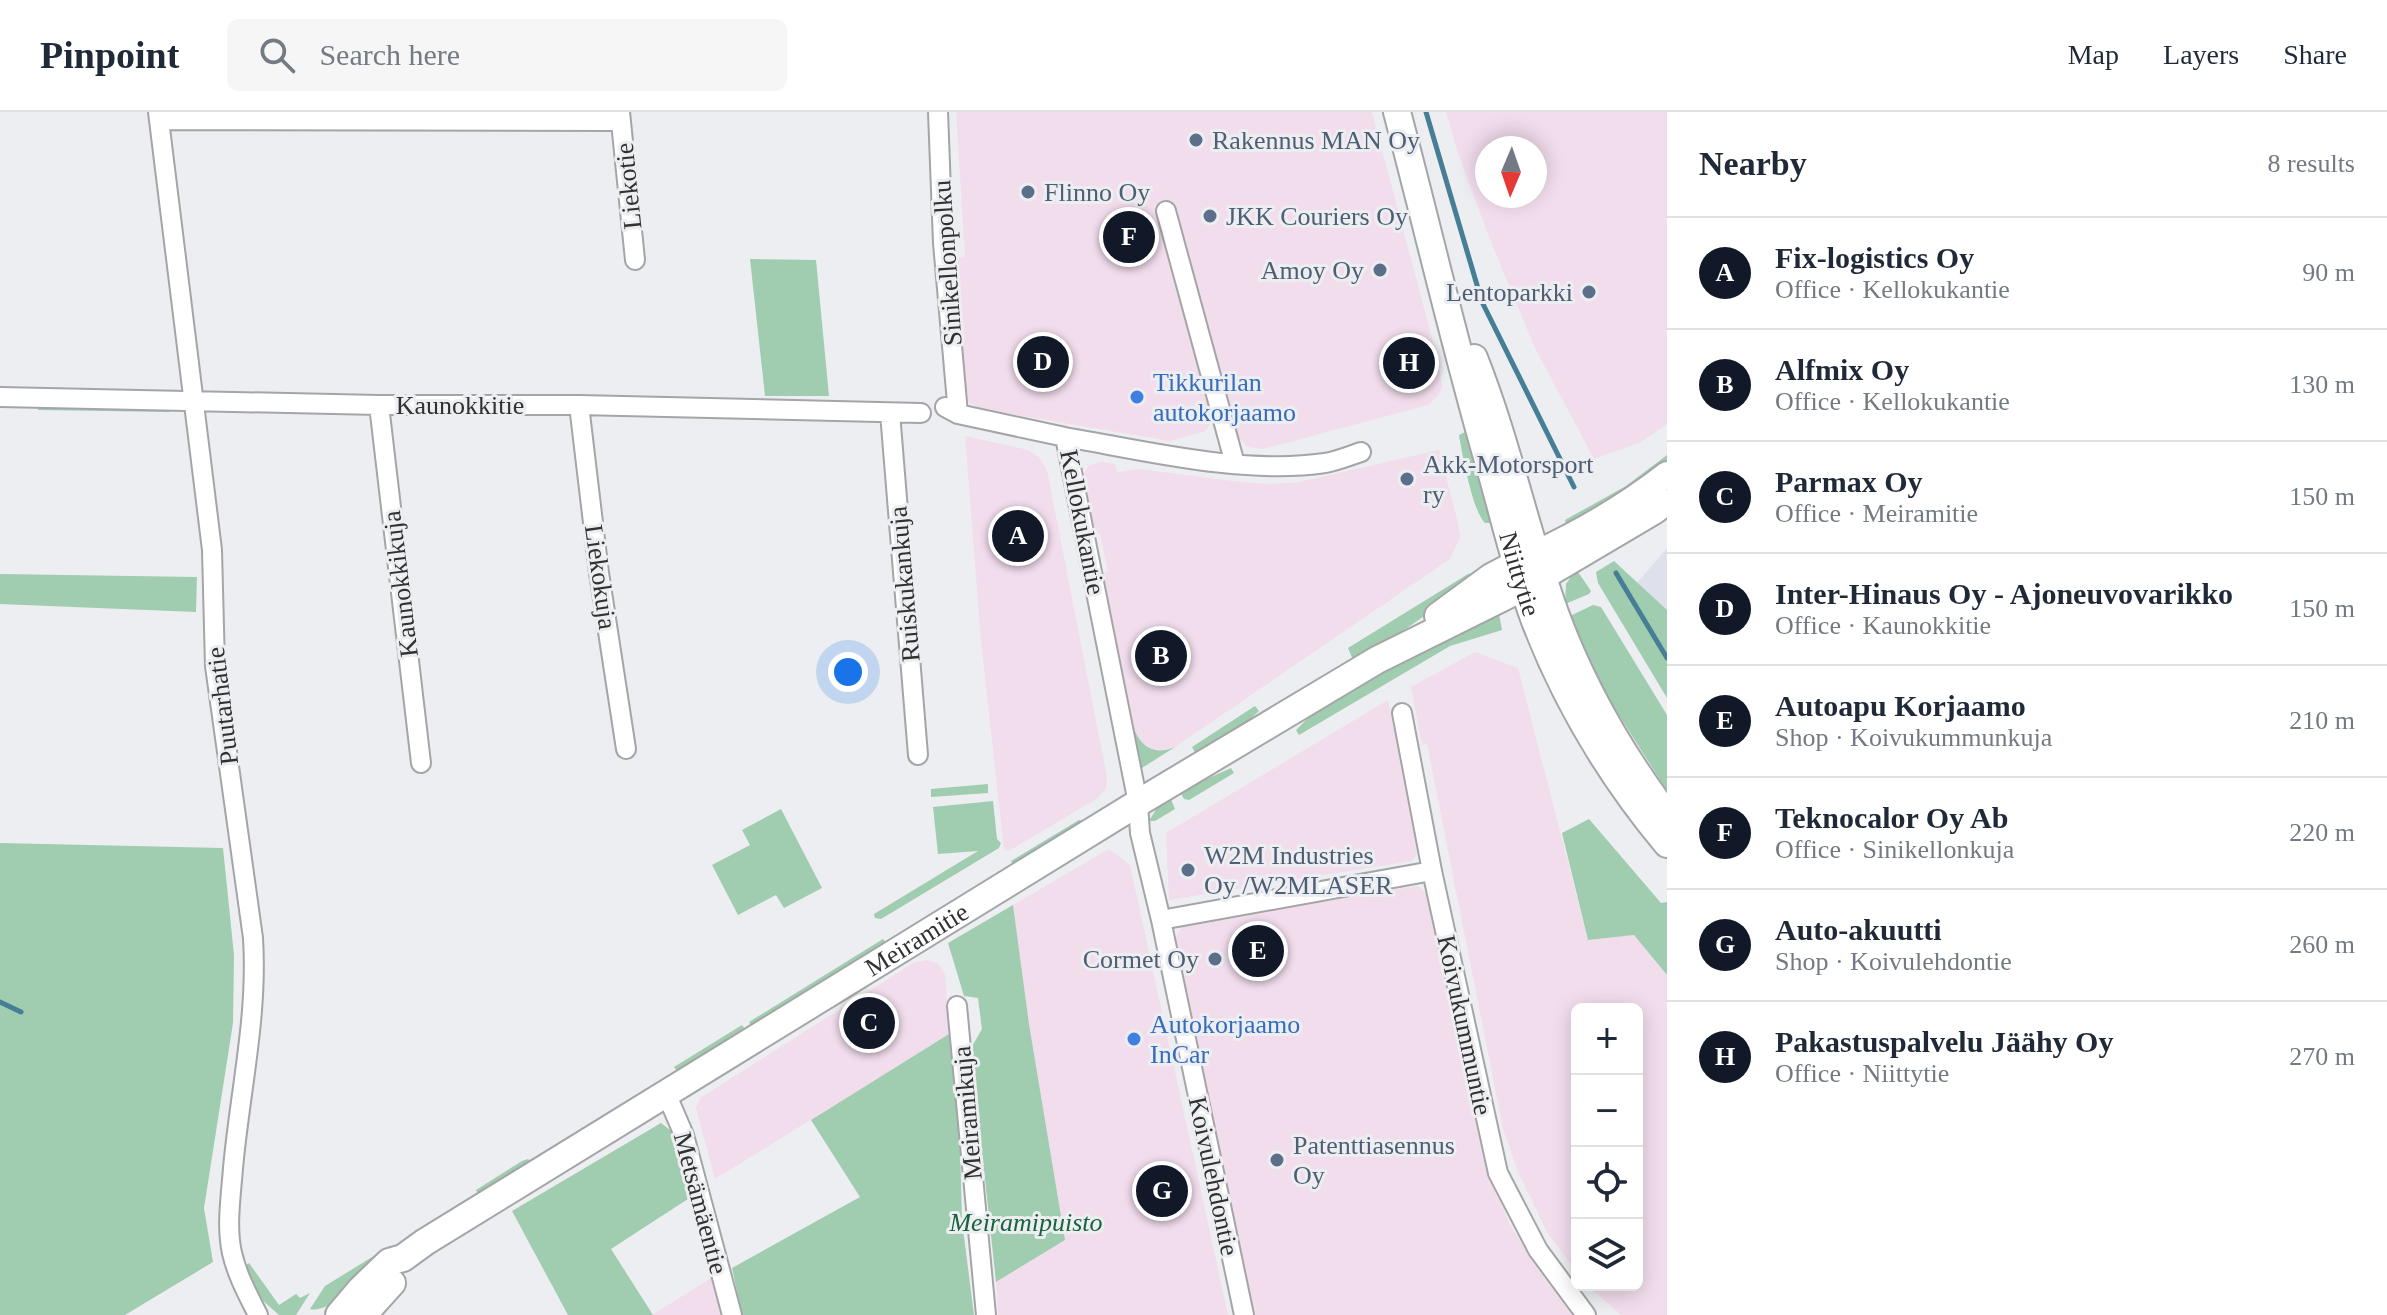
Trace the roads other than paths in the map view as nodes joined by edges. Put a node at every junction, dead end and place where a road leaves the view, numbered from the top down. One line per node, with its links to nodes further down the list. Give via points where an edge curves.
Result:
1 (938, 112): 13 (street, Sinikellonpolku, via 952,411)
2 (1397, 112): 18 (main road, Niittytie, via 1439,273 1488,395)
3 (158, 116): 4 (street); 8 (street, Puutarhatie)
4 (621, 117): 6 (street, Liekotie)
5 (1166, 211): 15 (street)
6 (635, 260)
7 (0, 397): 8 (street, Kaunokkitie)
8 (193, 401): 9 (street, Kaunokkitie); 31 (street, Puutarhatie, via 212,550 215,666 253,938 252,1026 229,1217 231,1252)
9 (379, 405): 10 (street, Kaunokkitie); 22 (street, Kaunokkikuja)
10 (579, 405): 11 (street, Kaunokkitie); 20 (street, Liekokuja)
11 (890, 413): 12 (street, Kaunokkitie); 21 (street, Ruiskukankuja)
12 (921, 413)
13 (1065, 437): 15 (street, Kellokukantie); 23 (street, Kellokukantie)
14 (1361, 452): 15 (street, Kellokukantie, via 1297,466)
15 (1235, 464)
16 (1667, 474): 18 (street)
17 (1667, 502): 18 (street)
18 (1530, 570): 23 (main road, Meiramitie, via 1491,577 1392,650); 24 (main road, Niittytie, via 1584,681 1639,778); 25 (main road, Niittytie, via 1536,622 1563,685 1594,743)
19 (1402, 713): 26 (street, Koivukummuntie)
20 (626, 749)
21 (918, 755)
22 (421, 763)
23 (1138, 803): 27 (street, Koivulehdontie); 29 (main road, Meiramitie)
24 (1667, 815)
25 (1667, 844)
26 (1432, 871): 27 (street); 39 (street, Koivukummuntie, via 1498,1173 1538,1250)
27 (1161, 920): 38 (street, Koivulehdontie)
28 (957, 1006): 37 (street, Meiramikuja)
29 (666, 1093): 30 (main road, Meiramitie); 36 (street, Metsämäentie, via 684,1135)
30 (403, 1258): 34 (main road, Meiramitie, via 389,1262); 35 (main road, Meiramitie, via 399,1275)
31 (249, 1297): 32 (street, Puutarhatie); 33 (street)
32 (258, 1315)
33 (273, 1315)
34 (339, 1315)
35 (363, 1315)
36 (732, 1315)
37 (986, 1315)
38 (1244, 1315)
39 (1586, 1315)

